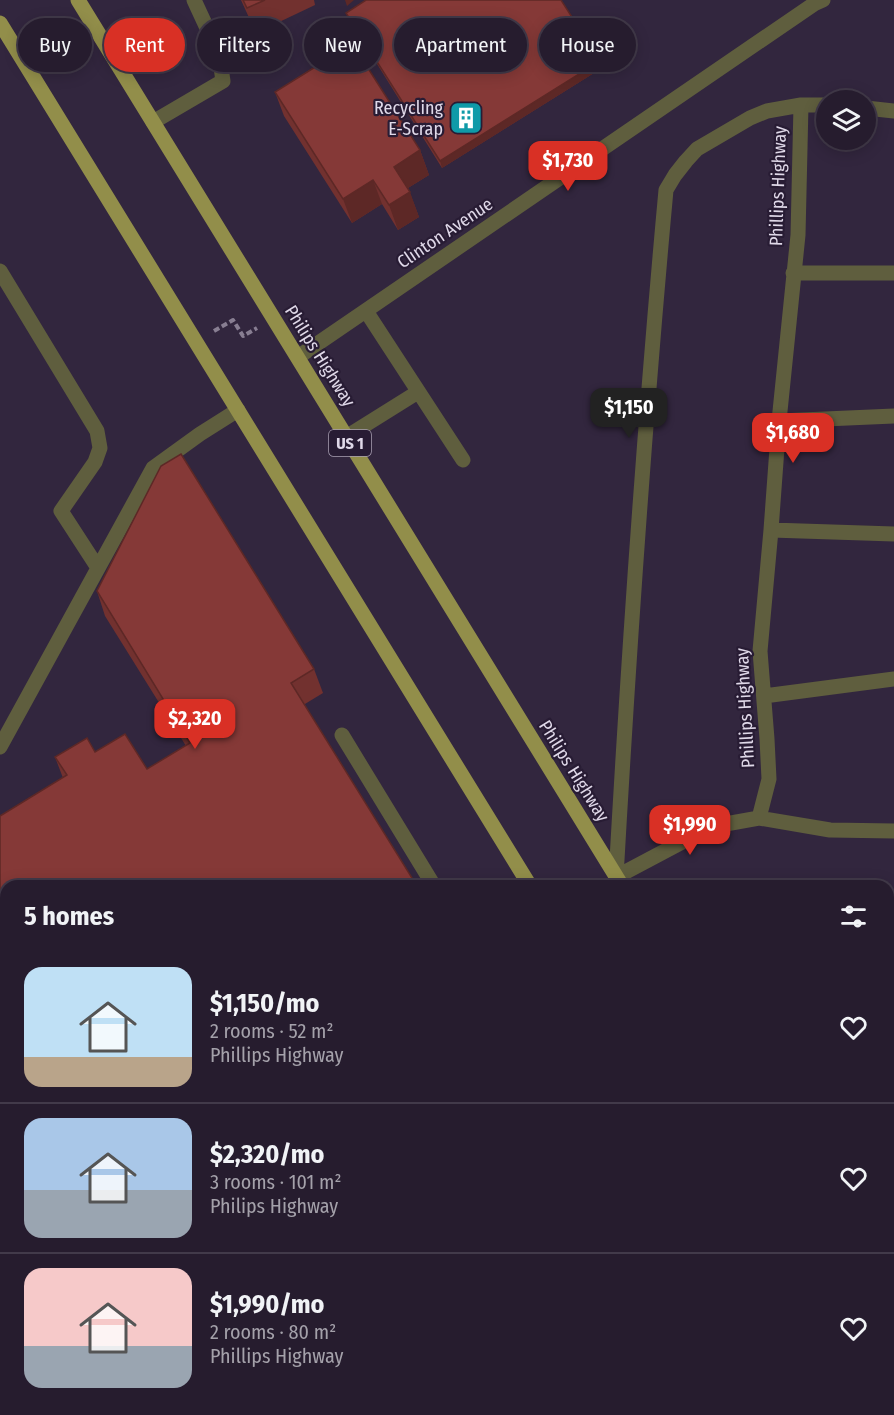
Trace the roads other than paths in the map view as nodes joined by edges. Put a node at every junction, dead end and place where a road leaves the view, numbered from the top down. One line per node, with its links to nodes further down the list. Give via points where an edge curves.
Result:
1 (78, 0): 9 (main road, Philips Highway / US 1)
2 (194, 0): 9 (street, via 219,54 223,81)
3 (816, 1): 13 (street, Clinton Avenue)
4 (0, 23): 16 (main road)
5 (801, 105): 6 (street); 11 (street, Phillips Highway, via 798,235); 33 (street, Phillips Highway, via 750,118 698,149 666,190 635,565)
6 (816, 105)
7 (876, 109): 8 (street)
8 (894, 111)
9 (153, 122): 14 (main road, Philips Highway / US 1)
10 (0, 271): 23 (street, via 98,431 100,448 95,462 61,511)
11 (793, 273): 12 (street); 18 (street, Phillips Highway)
12 (894, 273)
13 (366, 311): 14 (street, Clinton Avenue); 15 (street)
14 (298, 357): 19 (main road, Philips Highway / US 1)
15 (418, 392): 19 (street); 20 (street)
16 (238, 410): 23 (street, via 153,468); 31 (main road)
17 (894, 416): 18 (street)
18 (779, 421): 21 (street, Phillips Highway)
19 (346, 437): 32 (main road, Philips Highway / US 1)
20 (463, 460)
21 (771, 530): 22 (street); 25 (street, Phillips Highway, via 760,651)
22 (894, 534)
23 (98, 568): 27 (street)
24 (894, 679): 25 (street)
25 (764, 696): 28 (street, Phillips Highway, via 769,778)
26 (342, 735): 30 (street)
27 (0, 747)
28 (759, 818): 29 (street, via 830,830); 34 (street, via 720,825 682,842)
29 (894, 831)
30 (430, 880)
31 (526, 880)
32 (618, 880)
33 (619, 880)
34 (622, 880)

